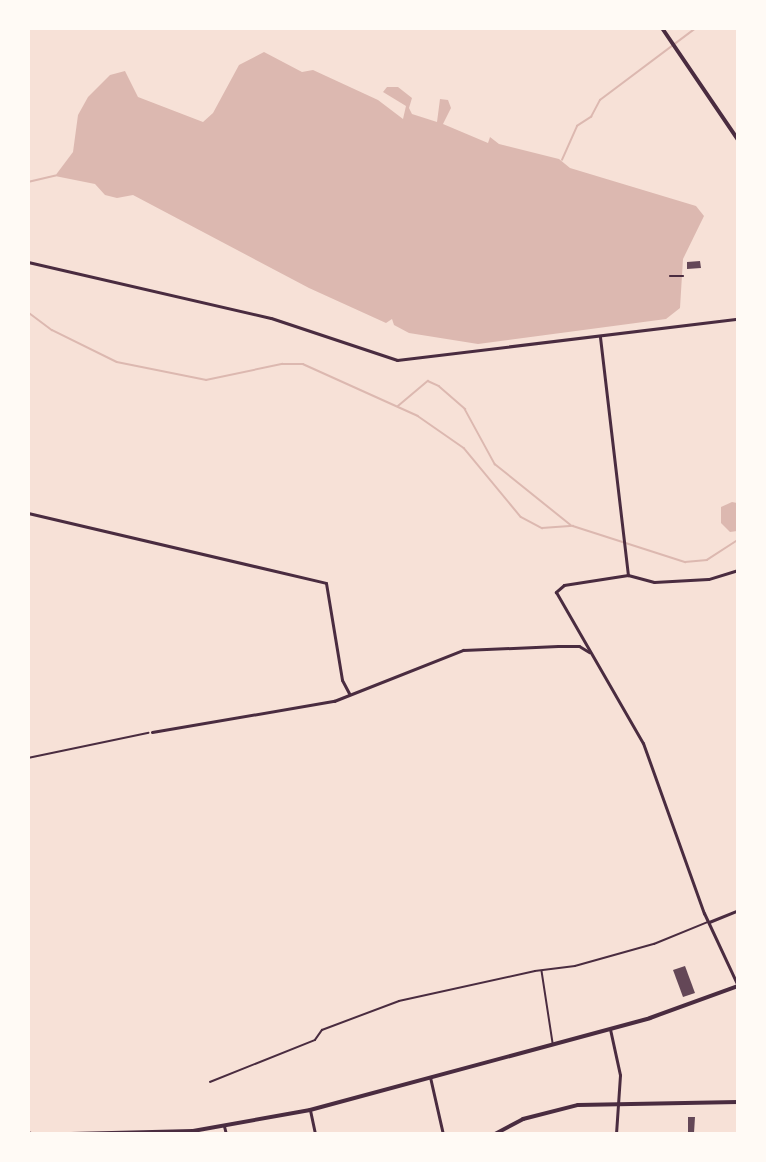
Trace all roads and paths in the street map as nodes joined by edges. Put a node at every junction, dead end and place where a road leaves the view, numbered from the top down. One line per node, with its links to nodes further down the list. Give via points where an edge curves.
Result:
1 (662, 28): 2 (main road)
2 (738, 140)
3 (28, 262): 7 (street, via 271,318 397,360)
4 (670, 276): 5 (path)
5 (683, 276)
6 (738, 319): 7 (street)
7 (600, 337): 10 (street)
8 (28, 513): 12 (street, via 326,583 342,680)
9 (738, 570): 10 (street, via 708,579 654,582)
10 (628, 575): 11 (street, via 556,589 556,596)
11 (590, 653): 12 (street, via 579,646 463,651); 16 (street, via 643,743)
12 (350, 693): 13 (street, via 334,701)
13 (152, 732): 14 (path)
14 (28, 758)
15 (738, 910): 16 (street)
16 (709, 921): 17 (lane, via 644,947 575,966); 18 (street)
17 (542, 970): 20 (lane); 22 (lane, via 405,999 322,1030 315,1040)
18 (738, 986): 19 (main road)
19 (610, 1029): 20 (main road); 24 (street, via 620,1075)
20 (553, 1043): 21 (main road)
21 (430, 1077): 25 (main road); 30 (street)
22 (210, 1082)
23 (738, 1102): 24 (main road, via 709,1106)
24 (618, 1104): 31 (main road, via 557,1109 523,1119); 32 (street)
25 (310, 1110): 26 (main road); 29 (street)
26 (224, 1126): 27 (main road, via 174,1132); 28 (street)
27 (71, 1134)
28 (226, 1134)
29 (315, 1134)
30 (443, 1134)
31 (495, 1134)
32 (616, 1134)

